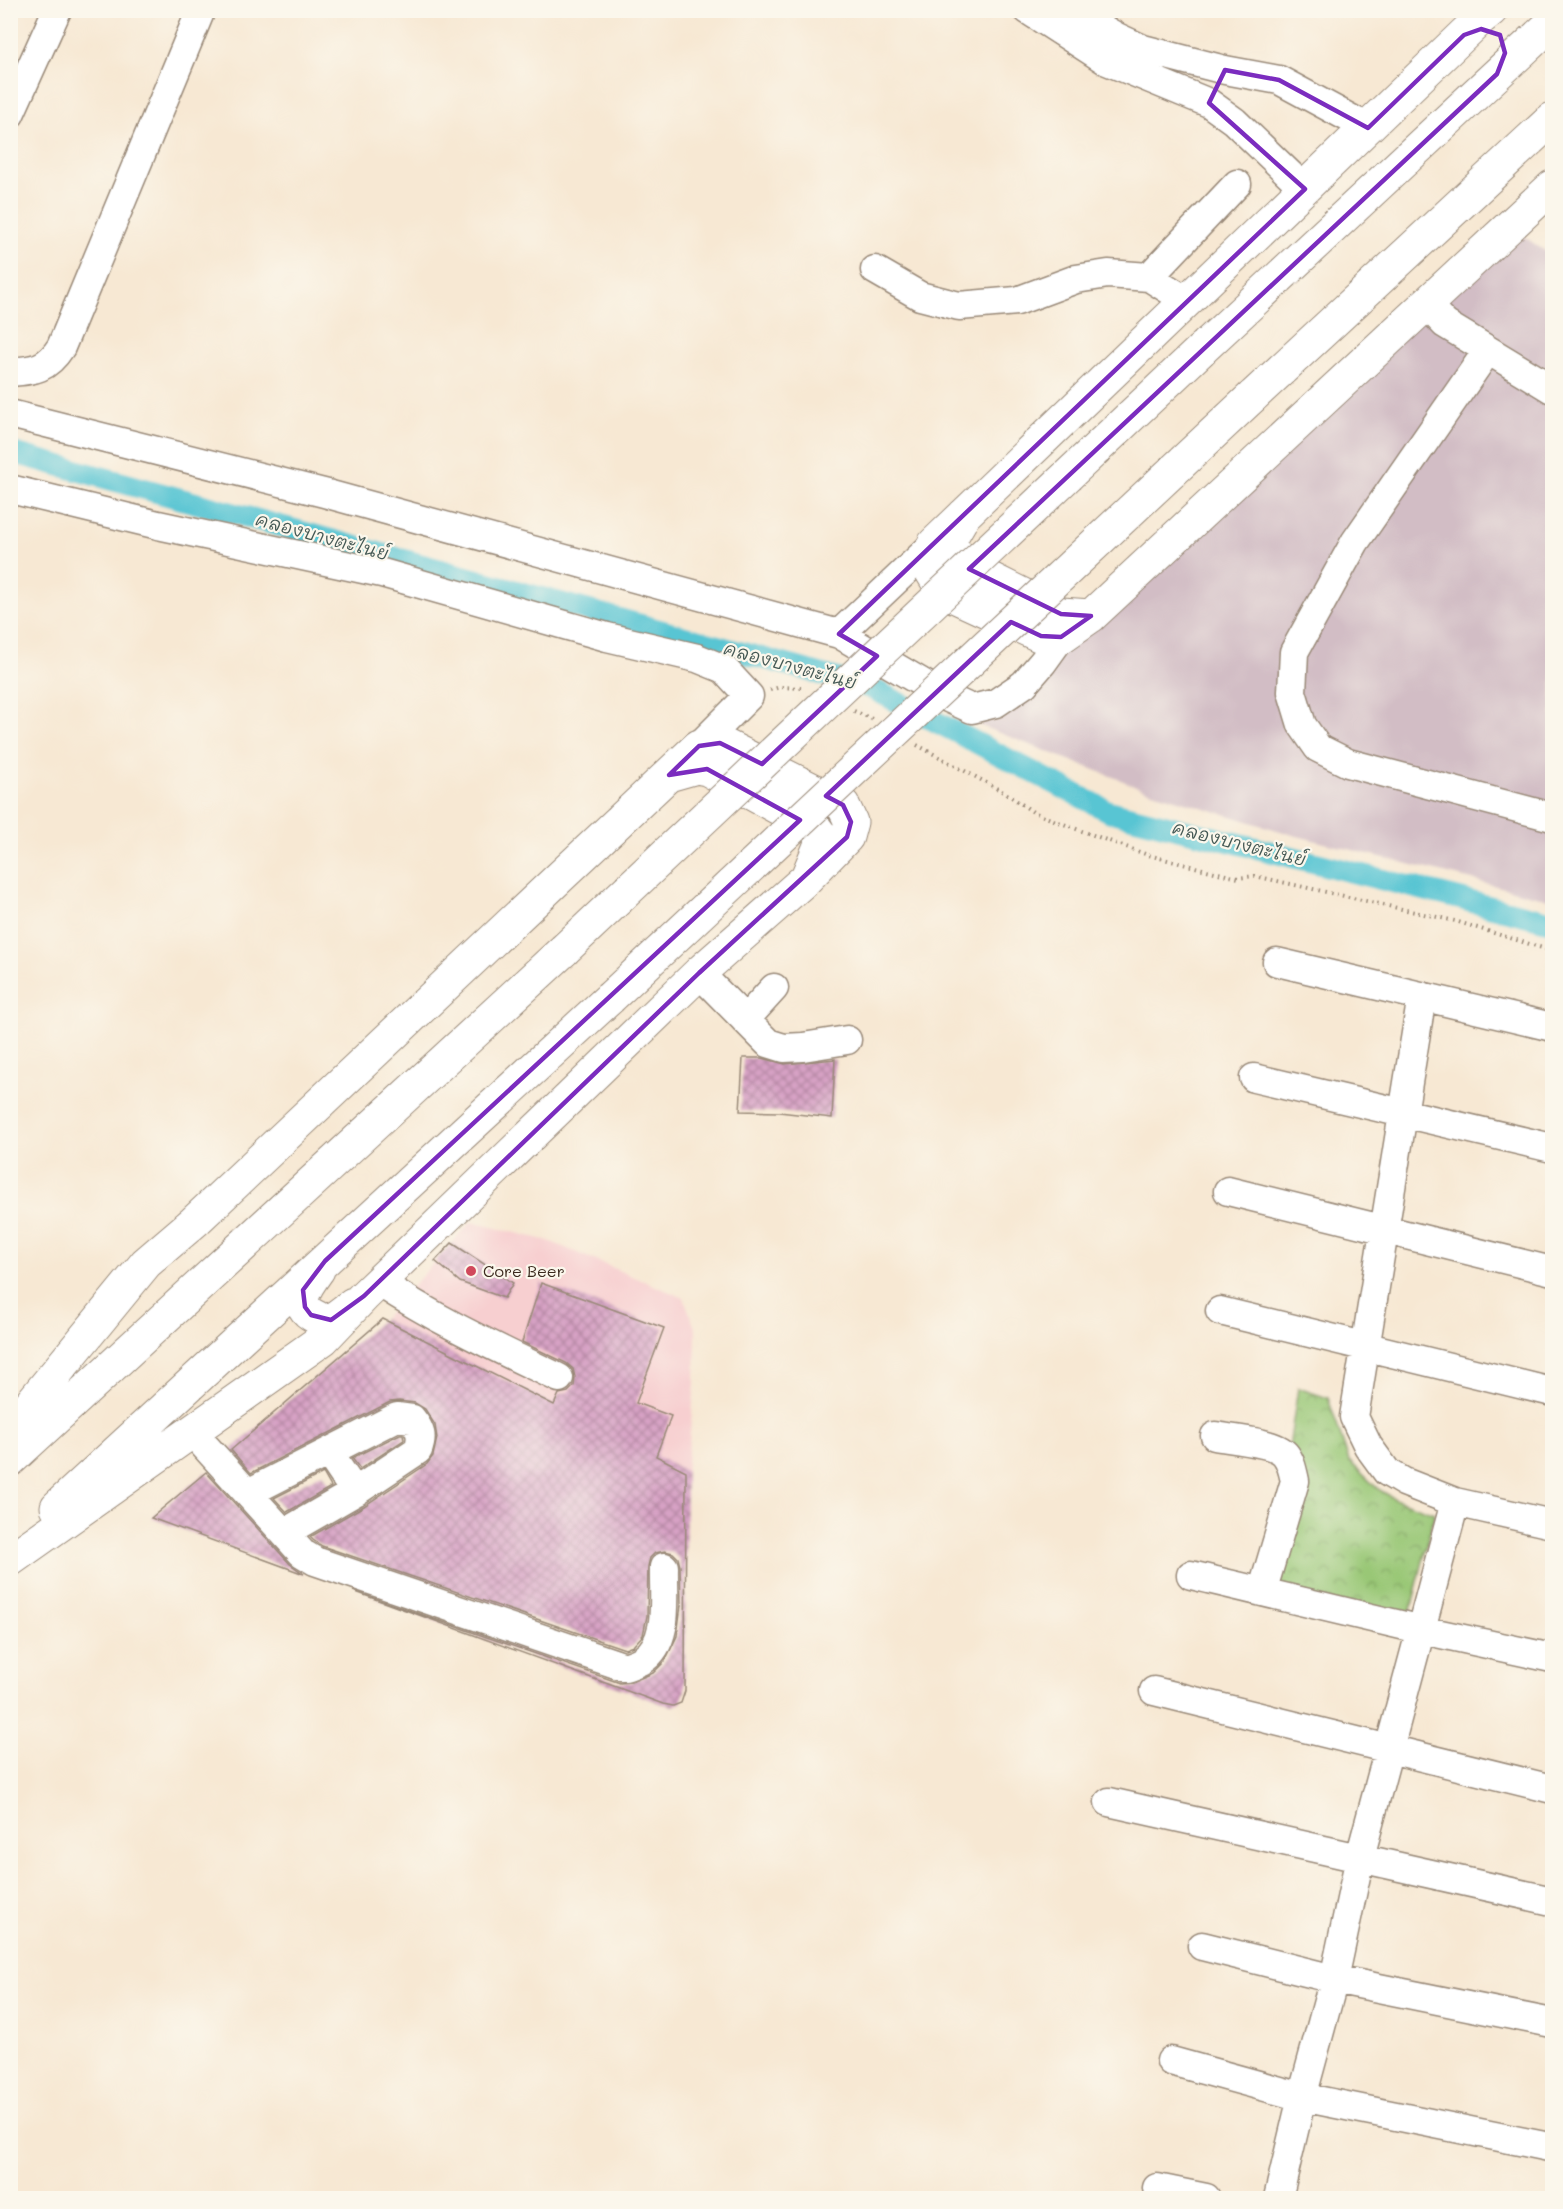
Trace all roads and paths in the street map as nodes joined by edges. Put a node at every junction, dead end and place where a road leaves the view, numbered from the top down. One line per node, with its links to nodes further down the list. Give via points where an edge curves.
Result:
1 (57, 10): 11 (street)
2 (201, 10): 24 (street, via 61,347 54,359 35,370)
3 (1028, 10): 10 (street, via 1107,61)
4 (1069, 10): 8 (street, via 1143,49)
5 (1491, 10): 7 (main road)
6 (1552, 23): 9 (main road)
7 (1464, 35): 9 (main road, via 1481,29 1500,35 1504,53); 13 (main road)
8 (1225, 70): 10 (street); 13 (street, via 1279,80)
9 (1497, 74): 56 (main road, bridge, via 564,950)
10 (1209, 103): 18 (street, via 1234,121)
11 (10, 114)
12 (1552, 119): 15 (main road)
13 (1368, 128): 18 (main road)
14 (1552, 136): 15 (main road)
15 (1513, 155): 57 (main road, bridge)
16 (1237, 184): 20 (street)
17 (1550, 188): 22 (main road)
18 (1305, 189): 21 (main road)
19 (875, 270): 20 (street, via 920,296 959,306 1017,301 1086,277)
20 (1149, 277): 21 (street)
21 (1187, 301): 28 (main road)
22 (1426, 304): 23 (street, via 1445,324); 30 (main road)
23 (1488, 350): 25 (street); 40 (street, via 1355,542 1294,652 1292,692 1302,724 1318,748 1348,763)
24 (10, 372)
25 (1552, 389)
26 (10, 414): 31 (street, via 324,493)
27 (10, 489): 34 (street, via 382,573 607,637 697,658 724,669)
28 (966, 512): 29 (main road); 30 (main road, via 950,539 953,551 971,567 1061,614)
29 (934, 544): 31 (street); 32 (main road, via 928,560 930,569 954,596 1041,636)
30 (1091, 616): 32 (main road)
31 (839, 634): 32 (street, via 972,709 996,703 1024,684)
32 (1061, 637)
33 (810, 692): 34 (path, via 800,687 780,687)
34 (749, 696): 38 (street)
35 (843, 706): 36 (path)
36 (875, 721)
37 (917, 745): 42 (path, via 1033,812 1148,855 1238,878 1255,876 1455,921)
38 (699, 746): 39 (main road); 41 (main road, via 720,743 843,805 851,822 847,837)
39 (669, 775): 41 (main road, via 697,767 707,769 815,828 821,836 820,846); 54 (main road)
40 (1552, 818)
41 (807, 878): 44 (main road)
42 (1552, 951)
43 (1277, 962): 46 (street)
44 (699, 973): 47 (street); 59 (main road)
45 (774, 988): 47 (street)
46 (1422, 996): 48 (street); 51 (street)
47 (745, 1020): 49 (street, via 768,1043 783,1048)
48 (1552, 1028)
49 (847, 1040)
50 (1254, 1078): 51 (street)
51 (1404, 1112): 52 (street); 55 (street)
52 (1552, 1148)
53 (1228, 1191): 55 (street)
54 (194, 1222): 56 (main road, via 167,1259 165,1265 173,1278 183,1282 194,1279); 64 (main road, via 146,1263)
55 (1385, 1229): 58 (street); 61 (street)
56 (230, 1258): 68 (main road)
57 (324, 1261): 59 (main road, via 303,1290 302,1300 311,1315 331,1320); 74 (main road)
58 (1552, 1270)
59 (372, 1289): 62 (street, via 414,1305); 65 (main road, via 323,1339)
60 (1220, 1311): 61 (street)
61 (1365, 1347): 63 (street); 71 (street, via 1354,1417 1368,1446 1387,1472)
62 (559, 1378)
63 (1552, 1392)
64 (10, 1429)
65 (192, 1432): 70 (street); 75 (main road)
66 (1215, 1436): 78 (street, via 1276,1447 1291,1467 1295,1481)
67 (328, 1452): 69 (street); 69 (street, via 397,1417 412,1419 417,1426 422,1441 418,1450); 70 (street)
68 (10, 1460)
69 (355, 1492): 73 (street)
70 (248, 1493): 73 (street)
71 (1455, 1502): 72 (street); 79 (street)
72 (1552, 1524)
73 (284, 1533): 76 (street, via 315,1561 625,1667 642,1661 654,1650 662,1633)
74 (10, 1549)
75 (10, 1560)
76 (664, 1567)
77 (1191, 1575): 78 (street)
78 (1262, 1592): 79 (street)
79 (1422, 1630): 80 (street); 82 (street)
80 (1552, 1658)
81 (1154, 1690): 82 (street)
82 (1390, 1749): 83 (street); 85 (street)
83 (1552, 1789)
84 (1109, 1802): 85 (street)
85 (1360, 1857): 86 (street); 88 (street)
86 (1552, 1901)
87 (1202, 1946): 88 (street)
88 (1334, 1979): 89 (street); 91 (street)
89 (1552, 2023)
90 (1171, 2061): 91 (street)
91 (1302, 2097): 92 (street); 95 (street)
92 (1548, 2147)
93 (1157, 2188): 94 (street)
94 (1206, 2199)
95 (1278, 2199)

